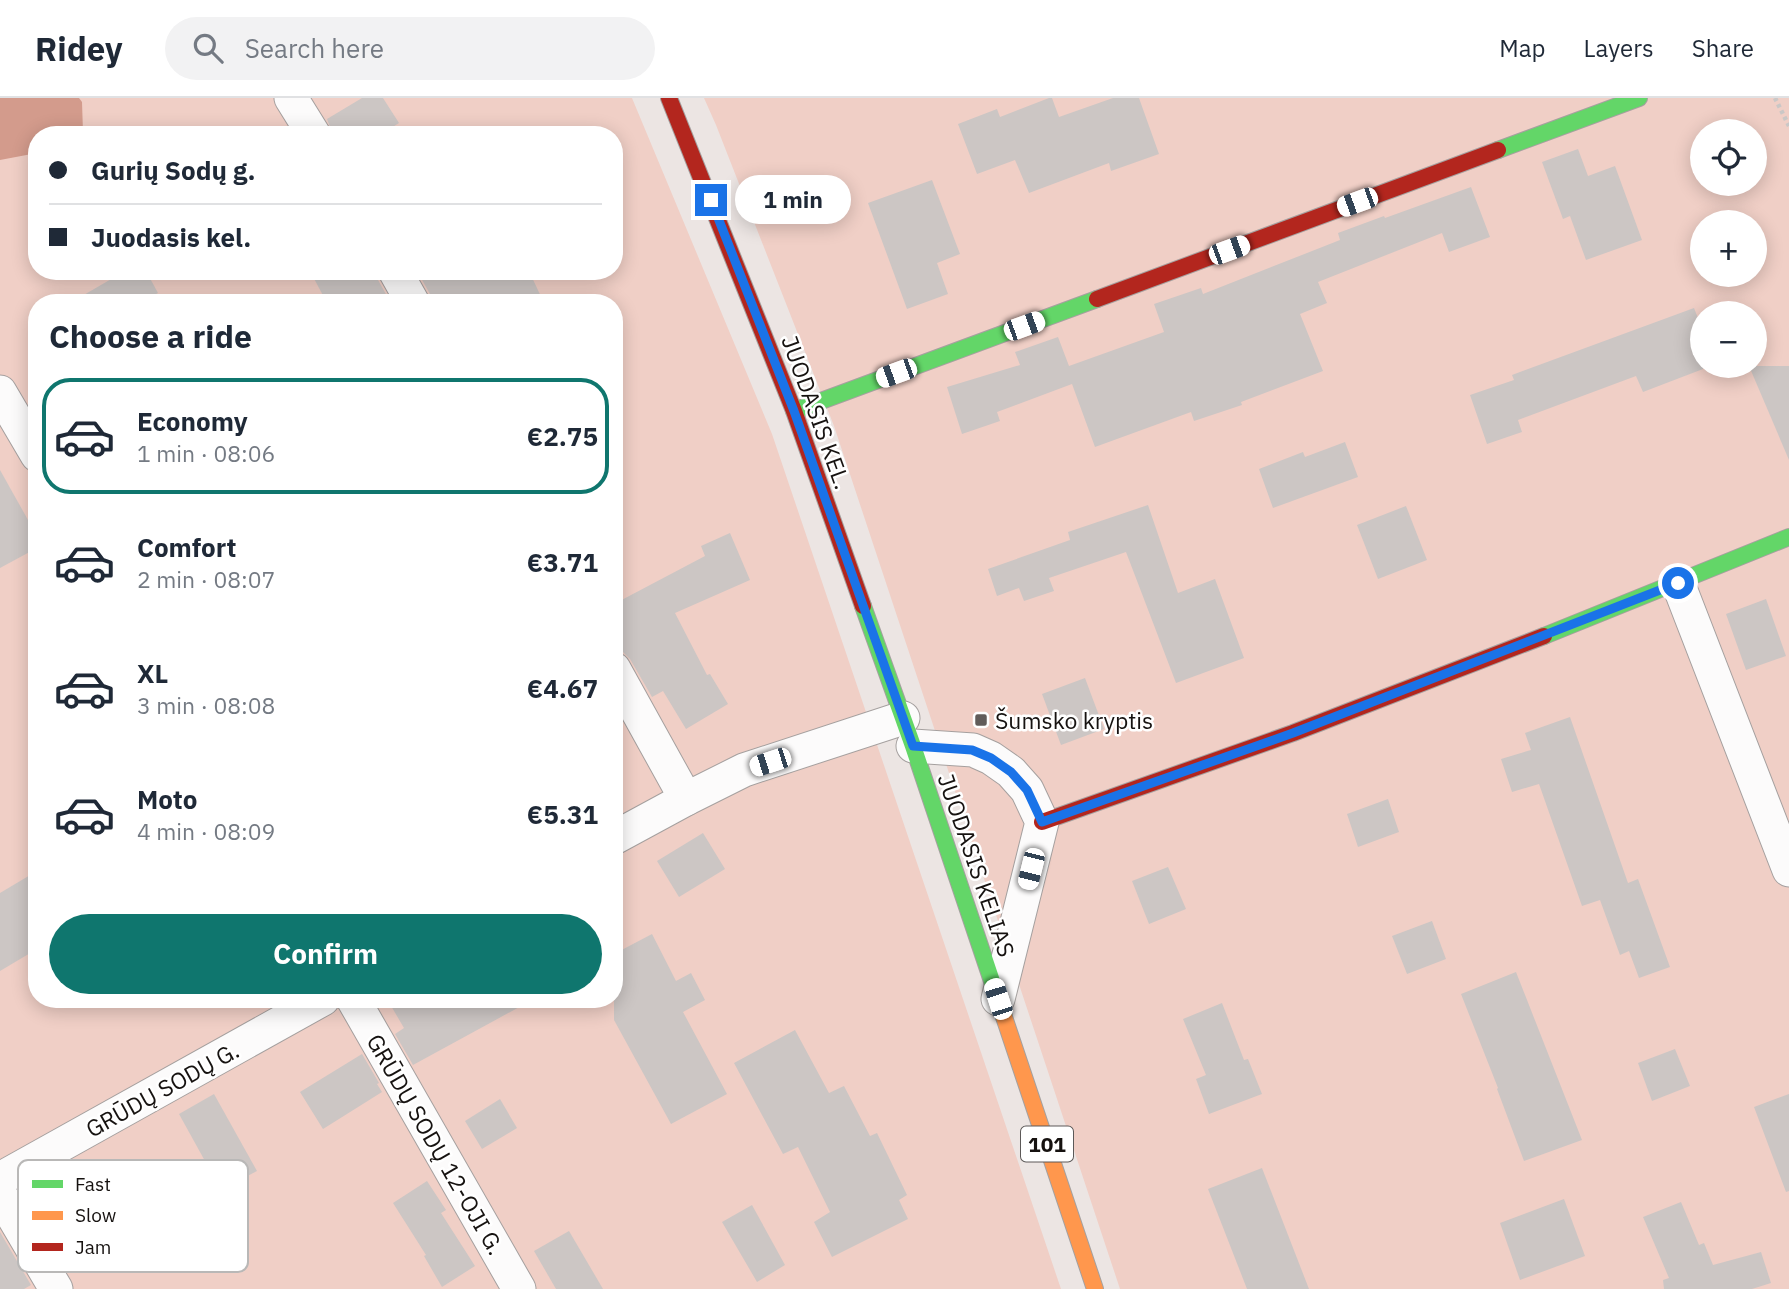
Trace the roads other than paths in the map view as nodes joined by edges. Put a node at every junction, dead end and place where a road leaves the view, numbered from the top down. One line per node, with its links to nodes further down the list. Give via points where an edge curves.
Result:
1 (291, 98): 4 (street)
2 (669, 98): 6 (street, JUODASIS KEL. / 101)
3 (1639, 98): 6 (street)
4 (308, 126)
5 (0, 392): 7 (street)
6 (794, 411): 11 (street, JUODASIS KEL. / 101)
7 (28, 440)
8 (1789, 537): 9 (street)
9 (1678, 583): 13 (street, via 1293,733); 15 (street)
10 (623, 685): 12 (street)
11 (908, 732): 12 (street, via 744,770); 13 (street, via 991,758 1027,790); 16 (street, JUODASIS KELIAS / 101)
12 (686, 799): 14 (street)
13 (1042, 822): 16 (street)
14 (623, 833)
15 (1789, 870)
16 (998, 999): 27 (street, 101)
17 (307, 1008): 19 (street, GRŪDŲ SODŲ G.)
18 (359, 1008): 26 (street, GRŪDŲ SODŲ 12-OJI G.)
19 (34, 1160)
20 (18, 1169): 21 (street, GRŪDŲ SODŲ G.)
21 (0, 1179)
22 (0, 1194): 23 (street)
23 (18, 1224)
24 (47, 1272): 25 (street)
25 (57, 1289)
26 (519, 1289)
27 (1095, 1289)

